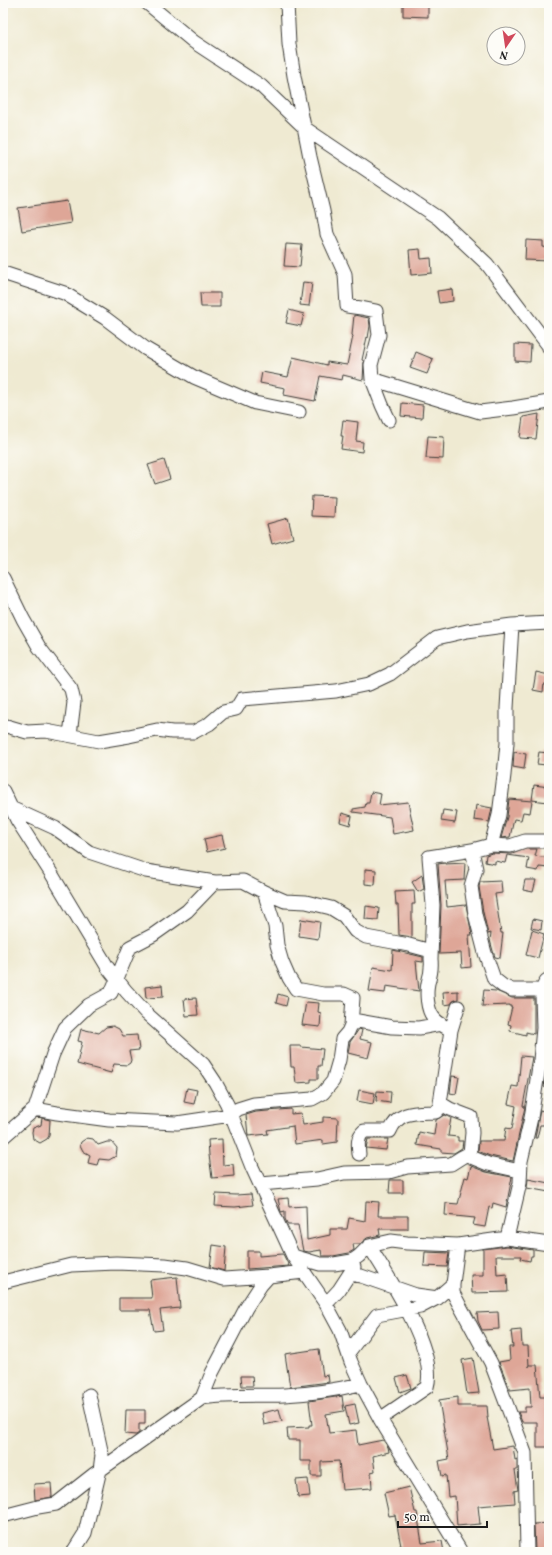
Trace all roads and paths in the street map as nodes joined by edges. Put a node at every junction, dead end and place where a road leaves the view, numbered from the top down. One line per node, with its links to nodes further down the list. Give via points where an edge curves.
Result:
1 (147, 3): 3 (street, via 194,42 261,86)
2 (287, 3): 3 (street, via 290,51)
3 (306, 129): 5 (street, via 438,218 487,264); 6 (street, via 327,234 344,274 347,306 376,311 380,335 371,365)
4 (3, 273): 8 (street, via 64,294 105,318 146,349 194,376 255,403)
5 (549, 348)
6 (372, 379): 7 (street, via 480,412); 9 (street)
7 (549, 402)
8 (299, 412)
9 (389, 420)
10 (3, 578): 14 (street, via 40,647 71,689 74,702)
11 (549, 624): 12 (street)
12 (512, 625): 14 (street, via 437,638 390,674 369,684 336,691 242,698 236,709 223,712 194,732 157,730 99,741); 18 (street, via 504,776 499,815)
13 (3, 725): 14 (street, via 27,732)
14 (70, 735)
15 (3, 791): 16 (street)
16 (11, 808): 20 (street, via 55,828 89,852 146,871); 24 (street)
17 (549, 841): 18 (street, via 525,841 510,846)
18 (491, 845): 19 (street)
19 (472, 850): 22 (street, via 429,857 433,905); 25 (street, via 476,869 470,886 474,914 494,979 512,990)
20 (215, 882): 21 (street, via 243,881); 24 (street, via 187,911 153,935 130,947)
21 (264, 892): 22 (street, via 285,901 306,902 331,908 344,916 355,931 366,937); 27 (street, via 275,926 282,962 296,989 323,994 344,994 353,998)
22 (431, 951): 28 (street, via 428,998 432,1017)
23 (549, 979): 25 (street)
24 (117, 980): 31 (street, via 111,994 89,1005 65,1028); 32 (street, via 147,1014 203,1064 216,1082)
25 (540, 992): 29 (street)
26 (458, 1007): 28 (street)
27 (351, 1025): 28 (street, via 358,1020 392,1027); 32 (street, via 342,1038 333,1081 323,1093 312,1099 254,1104 238,1109)
28 (446, 1027): 30 (street)
29 (544, 1061): 36 (street)
30 (440, 1103): 34 (street, via 471,1118); 35 (street, via 436,1112 407,1113 400,1117 390,1130 364,1131 360,1134 358,1142)
31 (35, 1108): 32 (street, via 57,1114 109,1120 177,1123); 33 (street)
32 (231, 1115): 37 (street)
33 (3, 1137)
34 (470, 1153): 36 (street, via 471,1157 484,1162); 37 (street, via 450,1164 407,1167 389,1172 344,1173 317,1179)
35 (359, 1154)
36 (520, 1171): 38 (street, via 520,1183)
37 (261, 1184): 42 (street)
38 (507, 1238): 39 (street); 40 (street)
39 (458, 1244): 41 (street, via 391,1241); 48 (street)
40 (549, 1244)
41 (369, 1246): 43 (street); 49 (street)
42 (293, 1256): 43 (street, via 320,1264 334,1264 352,1261); 44 (street)
43 (359, 1256): 45 (street)
44 (304, 1272): 46 (street); 52 (street)
45 (350, 1274): 49 (street); 52 (street)
46 (269, 1276): 47 (street, via 224,1279 187,1268 116,1263 71,1265); 57 (street, via 246,1308)
47 (3, 1282)
48 (453, 1284): 50 (street); 51 (street, via 453,1294)
49 (394, 1289): 50 (street); 53 (street)
50 (437, 1298): 51 (street); 53 (street)
51 (459, 1303): 63 (street, via 491,1363 525,1453)
52 (326, 1304): 54 (street, via 340,1330)
53 (408, 1310): 54 (street, via 377,1315); 58 (street, via 418,1333 429,1380 427,1387)
54 (348, 1353): 55 (street)
55 (360, 1384): 57 (street, via 327,1392); 58 (street)
56 (89, 1395): 59 (street, via 102,1455)
57 (202, 1398): 59 (street)
58 (380, 1419): 62 (street)
59 (100, 1470): 60 (street, via 56,1504); 61 (street, via 84,1533)
60 (3, 1516)
61 (73, 1552)
62 (461, 1552)
63 (527, 1552)

